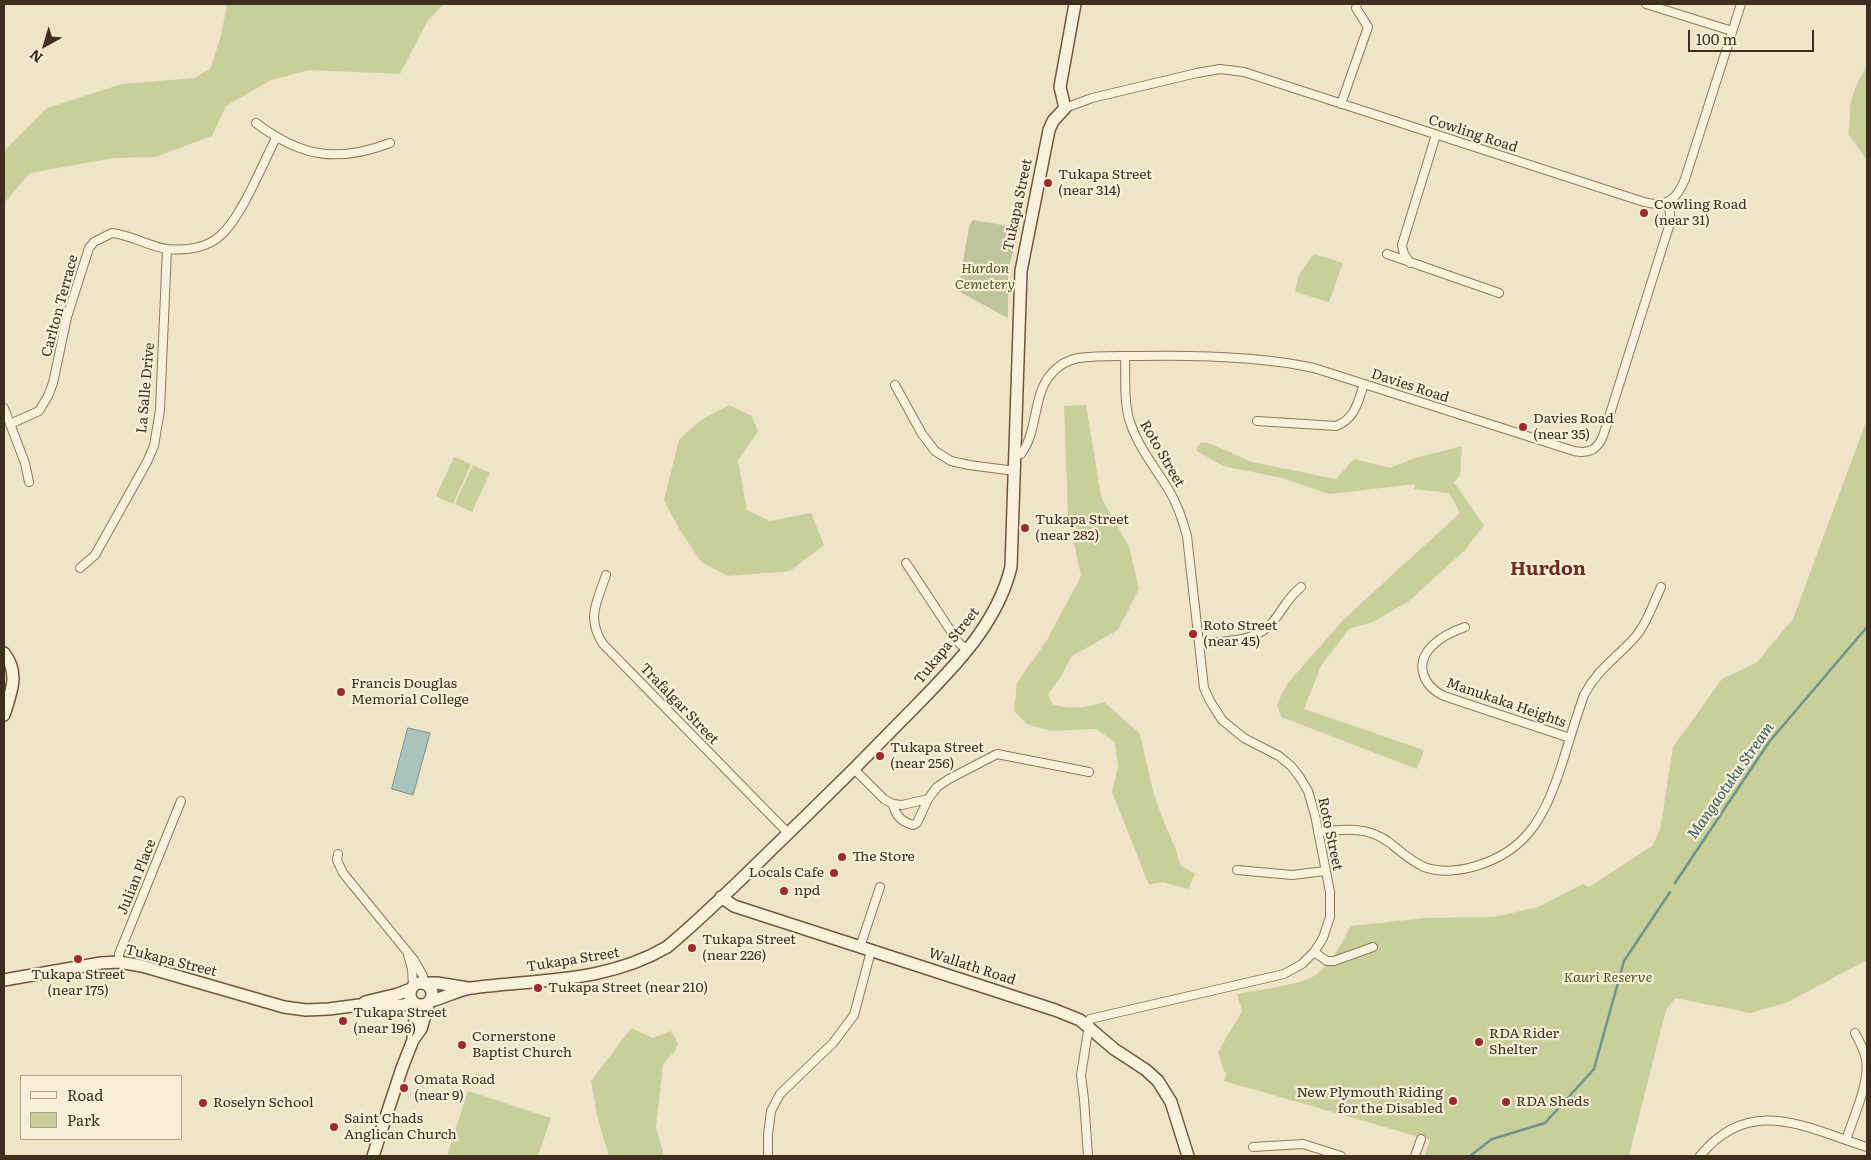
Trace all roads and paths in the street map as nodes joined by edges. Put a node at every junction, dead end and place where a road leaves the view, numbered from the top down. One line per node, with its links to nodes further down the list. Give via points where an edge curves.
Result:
1 (1075, 4): 7 (street, via 1060,87)
2 (1357, 4): 6 (street, via 1368,30)
3 (1646, 4): 5 (street)
4 (1741, 4): 5 (street)
5 (1732, 31): 12 (street, via 1685,179 1678,194)
6 (1341, 104): 7 (street, Cowling Road, via 1244,72 1220,69 1092,98); 9 (street, Cowling Road)
7 (1065, 108): 23 (street, Tukapa Street, via 1053,121 1050,130 1021,271)
8 (256, 123): 10 (street)
9 (1436, 135): 12 (street, Cowling Road, via 1644,202); 15 (street, via 1402,245)
10 (276, 138): 11 (street, via 293,146 333,155 369,151); 13 (street, Carlton Terrace, via 238,214 220,236 198,247)
11 (390, 143)
12 (1668, 202): 18 (street, Davies Road, via 1671,220 1603,436 1593,451 1574,451)
13 (167, 249): 22 (street, Carlton Terrace, via 112,233 94,242 89,248 67,317 48,396 39,411); 27 (street, La Salle Drive, via 160,410 154,446 96,554)
14 (1387, 254): 15 (street)
15 (1410, 263): 16 (street)
16 (1499, 292)
17 (1125, 356): 18 (street, Davies Road, via 1291,363); 23 (street, Davies Road, via 1079,358 1060,366 1046,381 1026,448 1021,454); 32 (street, Roto Street, via 1126,400 1131,426 1171,493 1187,536)
18 (1364, 384): 21 (street, via 1346,422 1336,426)
19 (895, 385): 24 (street, via 922,434 936,451 951,461)
20 (4, 408): 22 (street)
21 (1257, 420)
22 (10, 424): 25 (street)
23 (1016, 454): 24 (street, Tukapa Street)
24 (1015, 471): 33 (street, Tukapa Street, via 1013,542 1008,579 992,616)
25 (29, 482)
26 (906, 563): 33 (street, via 958,642)
27 (80, 568)
28 (606, 575): 43 (street, Trafalgar Street, via 593,622 603,644)
29 (1301, 587): 32 (street, via 1290,595 1262,632 1242,639)
30 (1661, 588): 36 (street, via 1636,636 1591,680)
31 (1465, 627): 36 (street, Manukaka Heights, via 1430,647 1425,655 1422,671 1429,686 1444,696)
32 (1199, 644): 42 (street, Roto Street, via 1204,688 1216,712 1238,734 1291,766 1308,791)
33 (967, 650): 37 (street, Tukapa Street)
34 (4, 653): 35 (street, via 14,680)
35 (4, 715)
36 (1570, 738): 42 (street, via 1550,798 1538,820 1517,844 1486,863 1440,871 1417,864 1379,836 1365,831 1348,828)
37 (854, 769): 41 (street); 43 (street, Tukapa Street)
38 (1089, 772): 39 (street, via 997,754 949,779)
39 (928, 799): 41 (street, via 910,805); 41 (street, via 918,823 913,825 901,820 894,812)
40 (181, 801): 53 (street, Julian Place, via 119,954)
41 (893, 804)
42 (1318, 832): 46 (street, Roto Street)
43 (788, 834): 48 (street, Tukapa Street)
44 (338, 854): 55 (street, via 343,873 408,953)
45 (1237, 870): 46 (street, via 1292,875)
46 (1325, 871): 52 (street, Roto Street, via 1330,892 1330,917)
47 (880, 887): 49 (street)
48 (721, 897): 49 (street, Wallath Road, via 734,906); 56 (street, Tukapa Street, via 667,947 625,967 566,979)
49 (860, 947): 51 (street, Wallath Road)
50 (1373, 947): 52 (street, via 1334,961 1327,961)
51 (872, 951): 60 (street, Wallath Road, via 1070,1015); 68 (street, via 854,1015 833,1043 780,1094 771,1111)
52 (1314, 952): 60 (street, Roto Street, via 1302,964 1284,974 1090,1019)
53 (119, 962): 54 (street, Tukapa Street); 59 (street, Tukapa Street, via 284,1007 313,1010)
54 (4, 980)
55 (418, 985): 56 (street, Tukapa Street, via 437,983); 57 (street, via 432,990); 58 (street, via 410,996); 59 (street, Tukapa Street)
56 (468, 988): 57 (street, Tukapa Street)
57 (430, 1001): 58 (street, via 423,1006); 62 (street, via 421,1029)
58 (413, 1002): 59 (street, Tukapa Street, via 373,1007); 62 (street)
59 (359, 1005)
60 (1089, 1028): 69 (street, via 1080,1076); 70 (street, Wallath Road, via 1158,1080 1171,1102)
61 (1855, 1033): 64 (street, via 1864,1050 1866,1075)
62 (413, 1040): 67 (street)
63 (1421, 1139): 72 (street)
64 (1846, 1140): 66 (street); 73 (street, via 1792,1122 1761,1120 1719,1136)
65 (1253, 1147): 71 (street, via 1303,1144)
66 (1867, 1147)
67 (373, 1156)
68 (768, 1156)
69 (1088, 1156)
70 (1188, 1156)
71 (1341, 1156)
72 (1415, 1156)
73 (1700, 1156)

